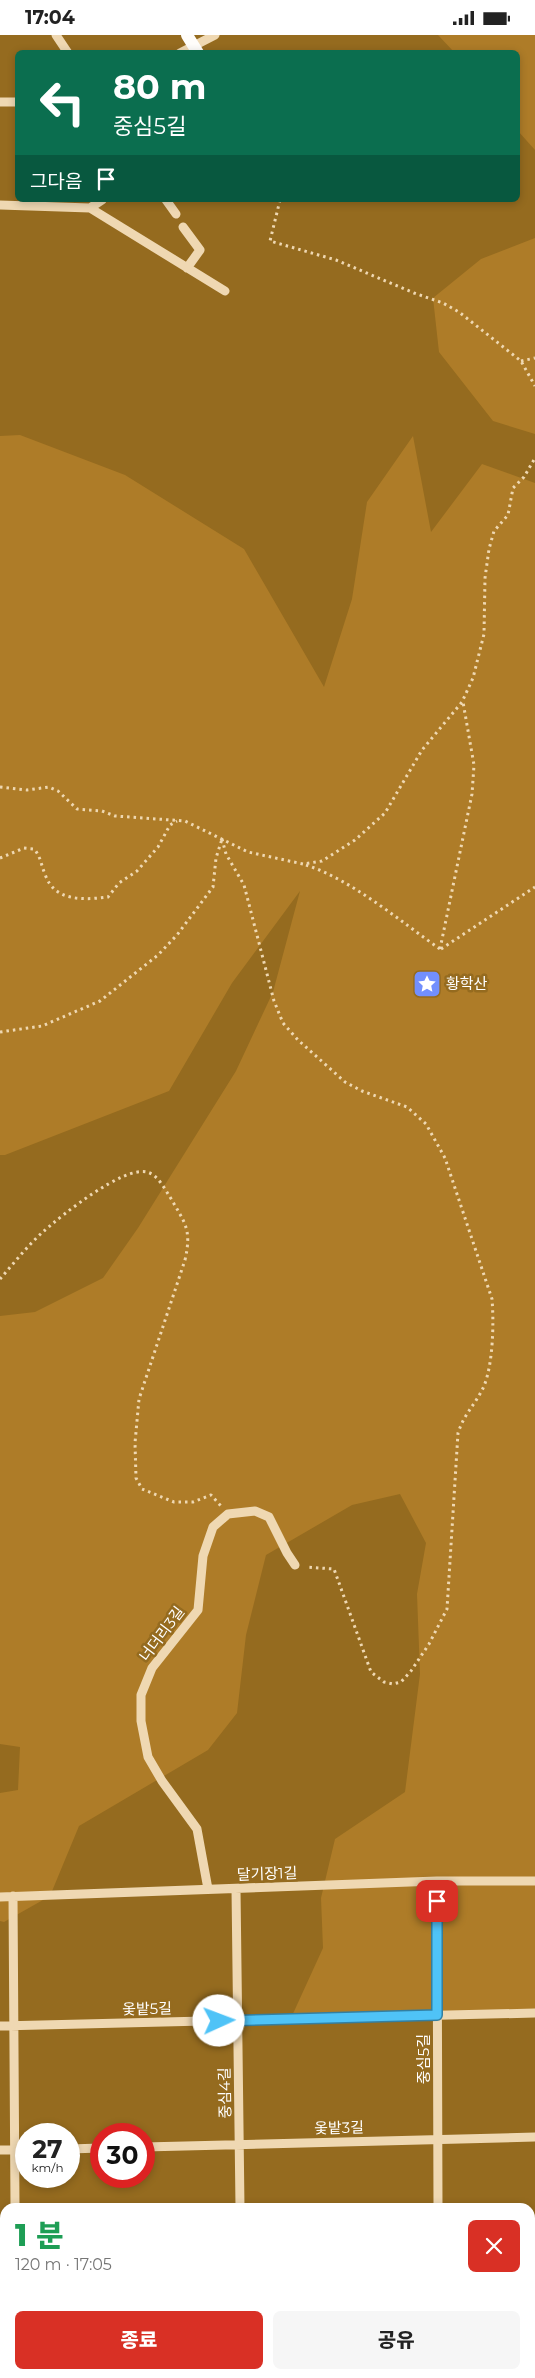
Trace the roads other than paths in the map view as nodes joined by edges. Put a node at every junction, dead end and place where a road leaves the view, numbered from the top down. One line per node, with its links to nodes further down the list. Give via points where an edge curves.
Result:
1 (56, 35): 4 (street)
2 (215, 35): 3 (street)
3 (193, 45)
4 (66, 50)
5 (15, 101): 6 (street)
6 (0, 102)
7 (99, 202): 10 (street)
8 (167, 202): 11 (street)
9 (0, 205): 10 (street)
10 (90, 208): 13 (street)
11 (176, 214)
12 (183, 227): 13 (street, via 200,250)
13 (187, 268): 14 (street)
14 (225, 291)
15 (296, 1565): 18 (street, 너더리3길, via 286,1553 269,1517 255,1511 228,1514 213,1527 203,1556 198,1610 152,1668 141,1695 141,1721 148,1757 197,1829)
16 (437, 1881): 17 (street, 달기장1길); 19 (street, 달기장1길); 23 (street, 중심5길)
17 (535, 1881)
18 (208, 1889): 19 (street, 달기장1길); 20 (street, 달기장1길)
19 (236, 1889): 24 (street, 중심4길)
20 (13, 1896): 21 (street, 달기장1길); 26 (street)
21 (0, 1897)
22 (535, 2013): 23 (street, 옻밭5길)
23 (437, 2015): 24 (street, 옻밭5길); 28 (street, 중심5길)
24 (238, 2020): 26 (street, 옻밭5길); 29 (street, 중심4길)
25 (0, 2026): 26 (street, 옻밭5길)
26 (14, 2026): 31 (street)
27 (535, 2137): 28 (street, 옻밭3길)
28 (438, 2140): 29 (street, 옻밭3길); 36 (street, 중심5길)
29 (240, 2145): 30 (street, 옻밭3길); 35 (street, 중심4길)
30 (155, 2147)
31 (15, 2150): 32 (street)
32 (0, 2151)
33 (15, 2188): 34 (street)
34 (15, 2203)
35 (240, 2203)
36 (438, 2203)

